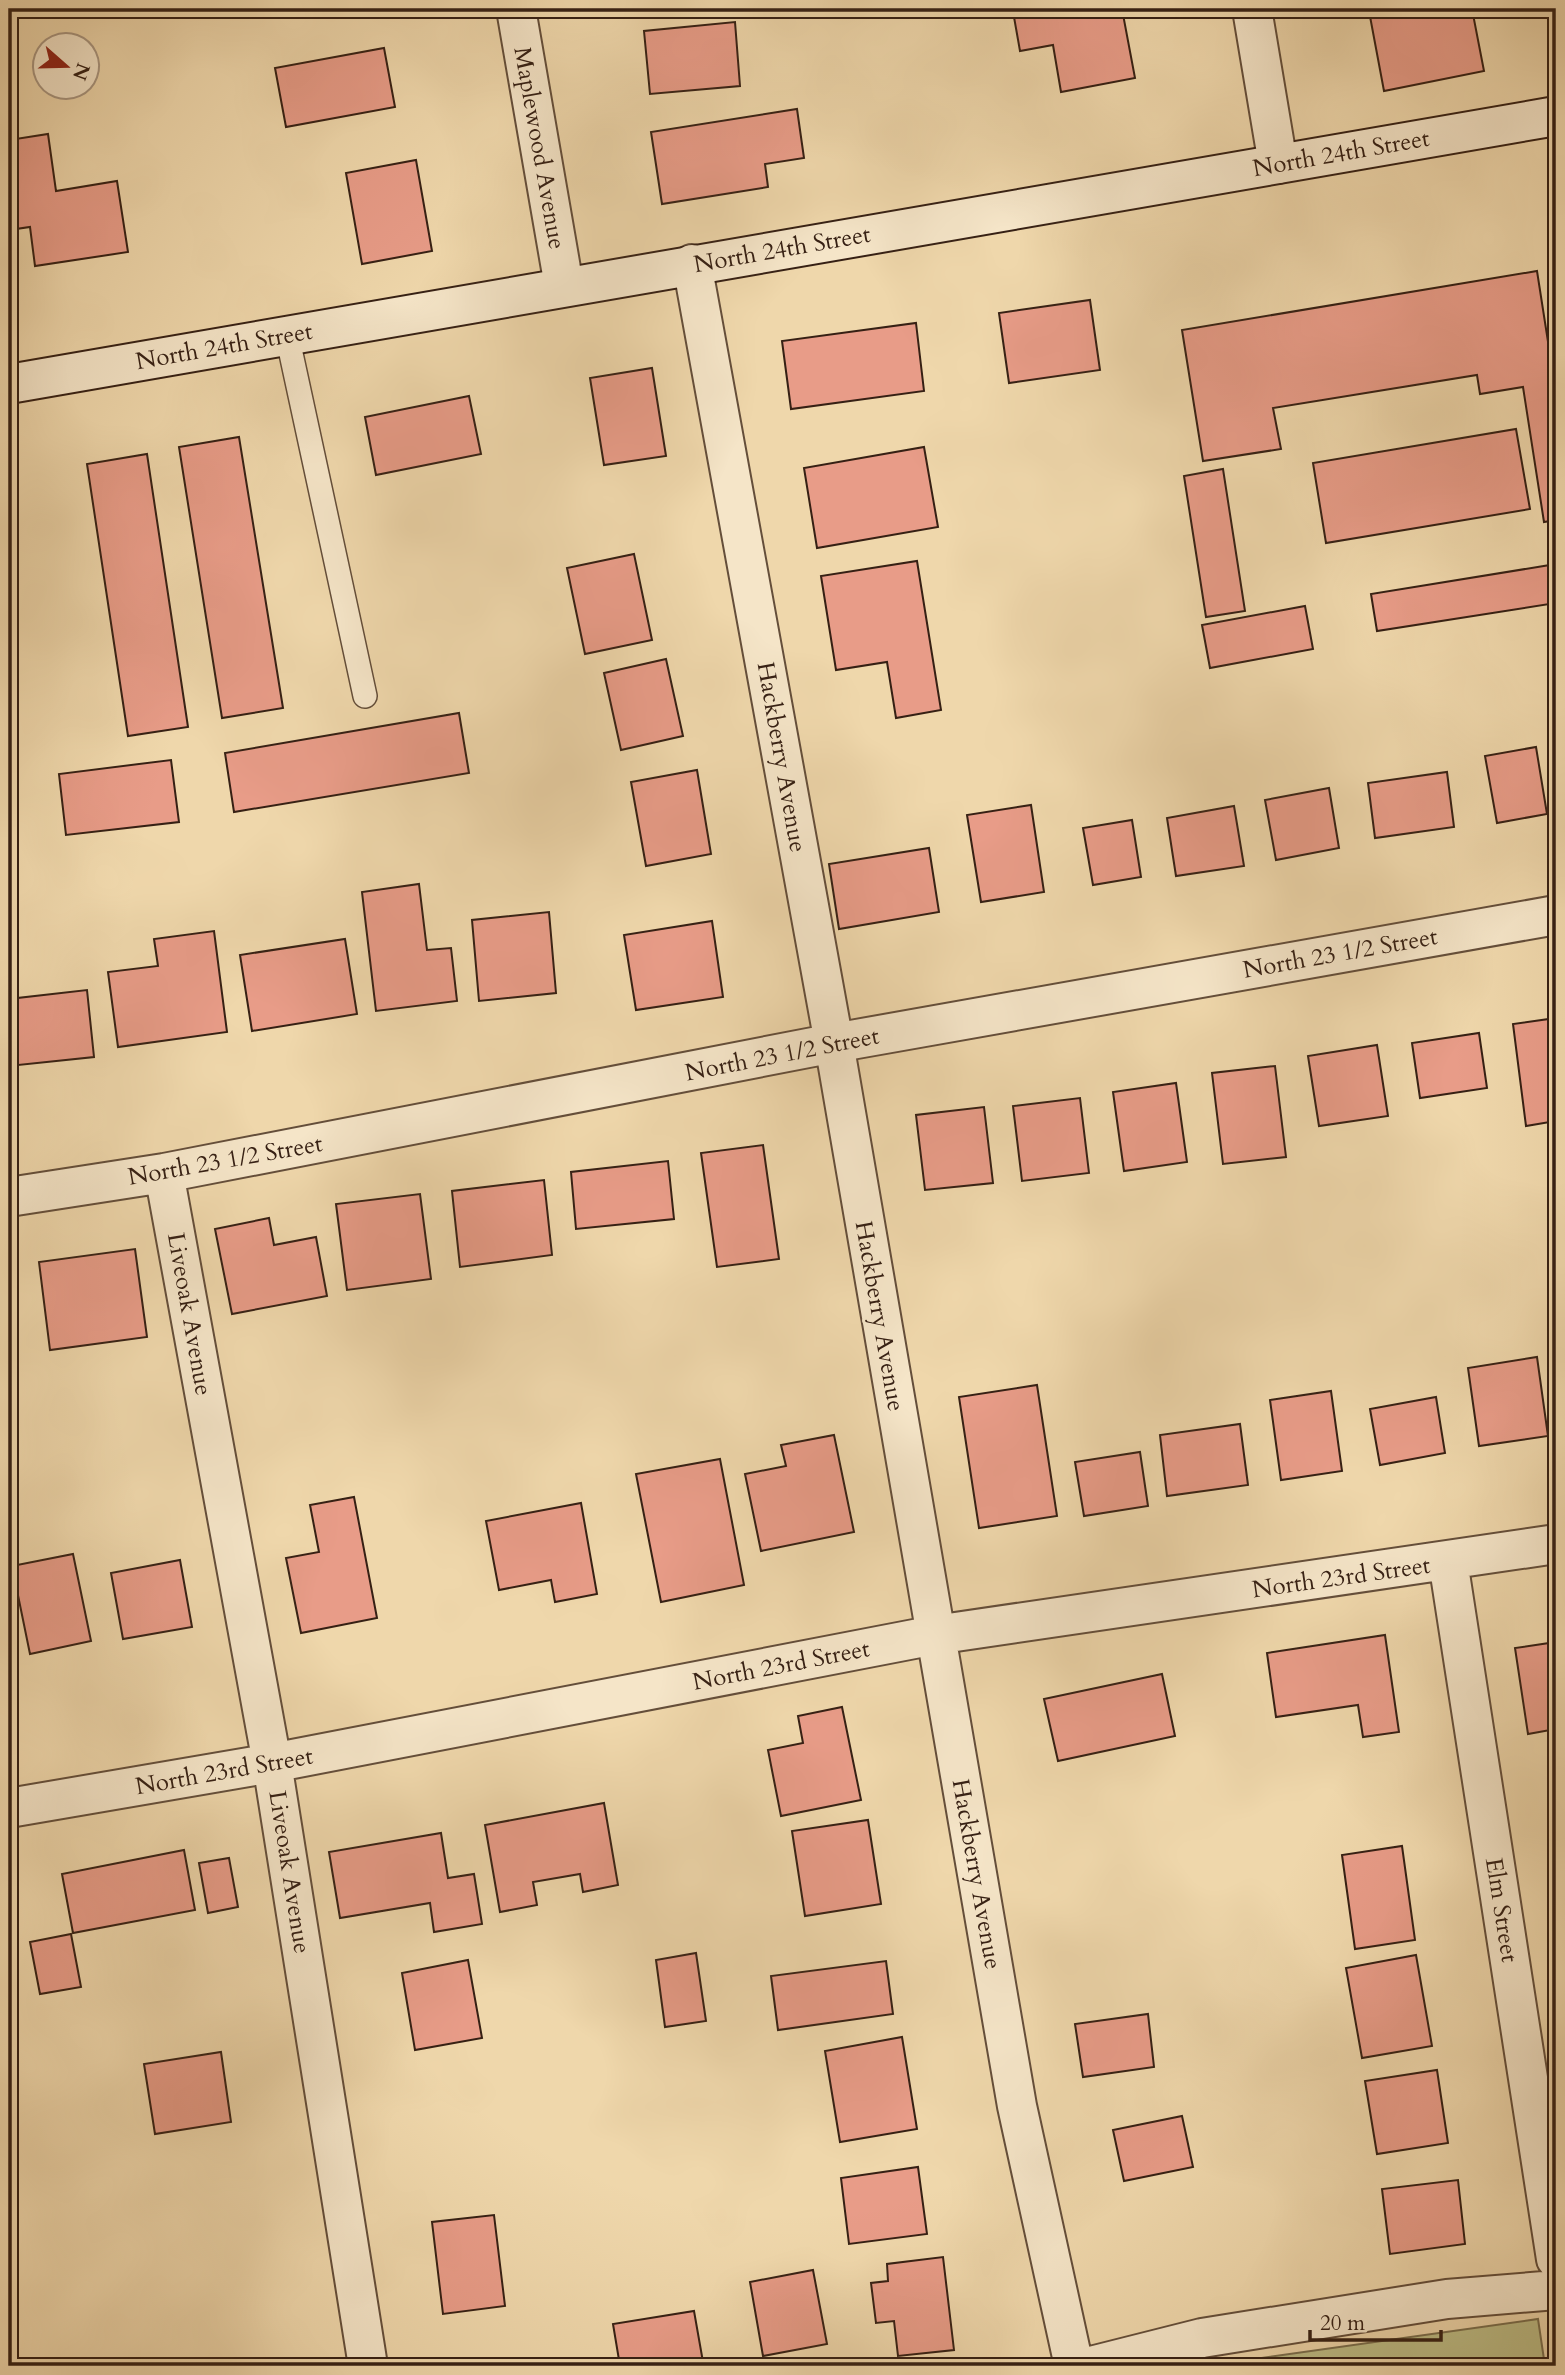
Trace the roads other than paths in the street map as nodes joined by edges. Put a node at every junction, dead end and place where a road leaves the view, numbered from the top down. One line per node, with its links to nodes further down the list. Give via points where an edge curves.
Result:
1 (516, 9): 6 (street, Maplewood Avenue)
2 (1252, 9): 4 (street)
3 (1556, 116): 4 (street, North 24th Street)
4 (1278, 164): 5 (street, North 24th Street)
5 (692, 264): 6 (street, North 24th Street); 11 (street, Hackberry Avenue)
6 (564, 286): 7 (street, North 24th Street)
7 (287, 335): 8 (street, North 24th Street); 9 (lane)
8 (9, 384)
9 (365, 696)
10 (1556, 915): 11 (street, North 23 1/2 Street)
11 (834, 1043): 12 (street, North 23 1/2 Street); 16 (street, Hackberry Avenue)
12 (164, 1173): 13 (street, North 23 1/2 Street); 17 (street, Liveoak Avenue)
13 (9, 1197)
14 (1556, 1544): 15 (street, North 23rd Street)
15 (1448, 1561): 16 (street, North 23rd Street); 19 (street, Elm Street)
16 (935, 1634): 17 (street, North 23rd Street); 22 (street, Hackberry Avenue, via 1017,2106)
17 (272, 1763): 18 (street, North 23rd Street); 21 (street, Liveoak Avenue)
18 (9, 1808)
19 (1556, 2259)
20 (1556, 2290): 23 (street, via 1447,2299 1202,2338)
21 (368, 2366)
22 (1074, 2366)
23 (1091, 2366)

